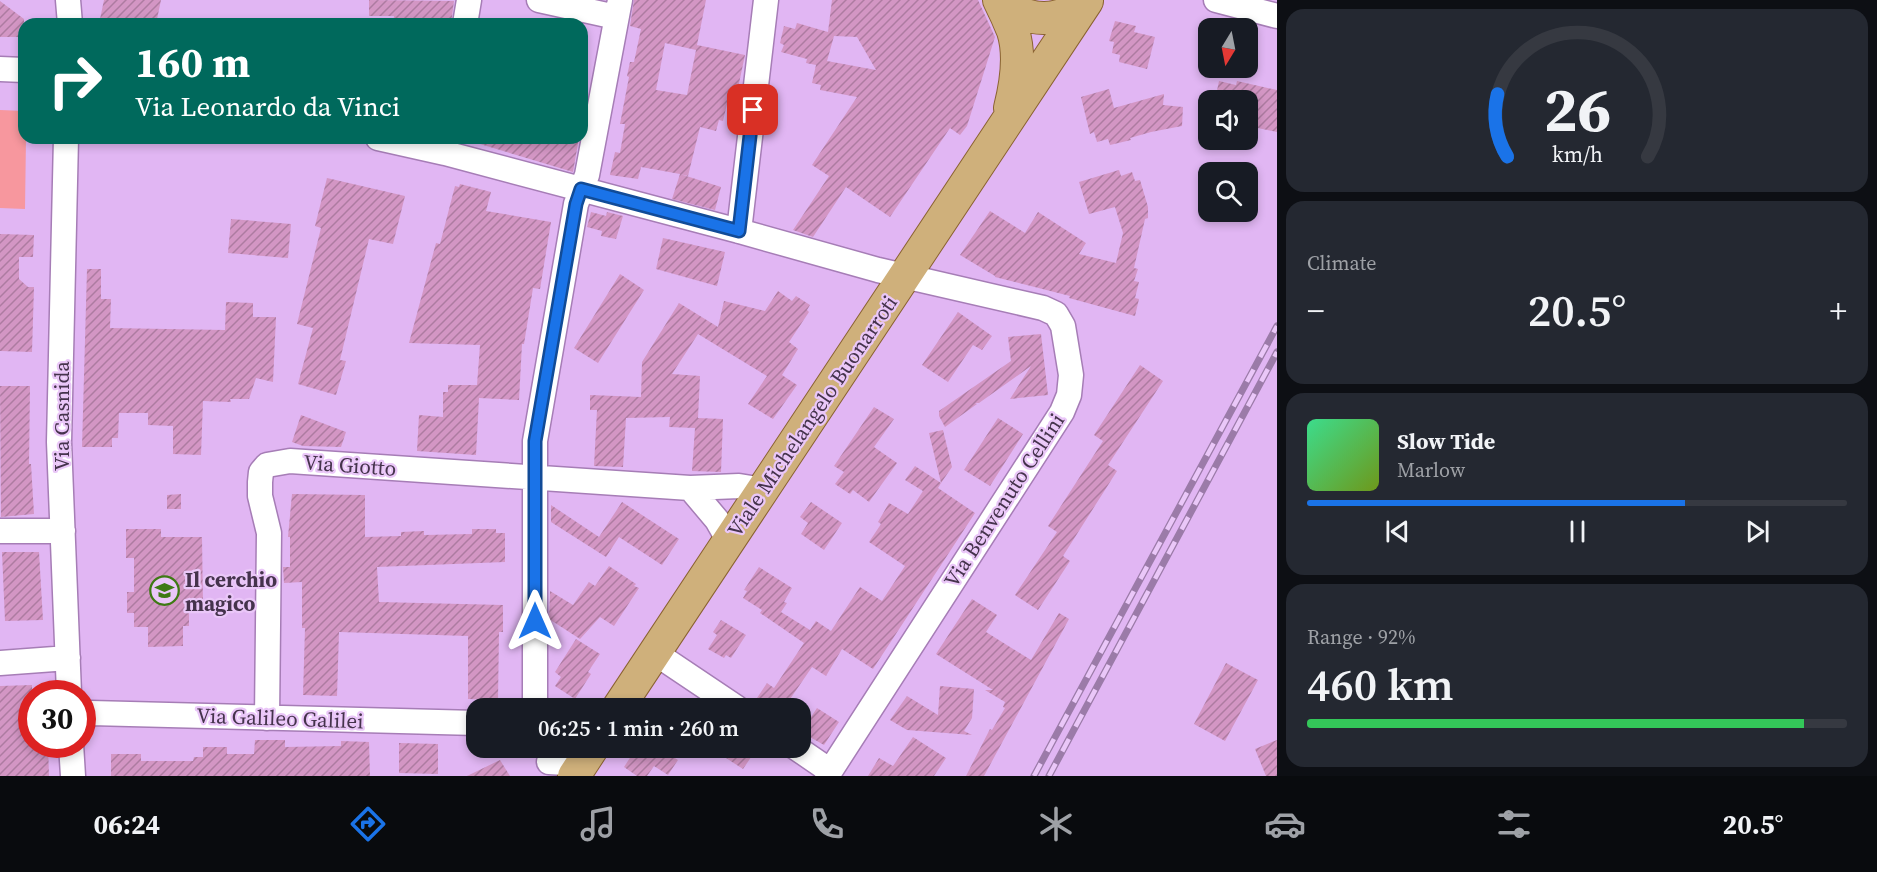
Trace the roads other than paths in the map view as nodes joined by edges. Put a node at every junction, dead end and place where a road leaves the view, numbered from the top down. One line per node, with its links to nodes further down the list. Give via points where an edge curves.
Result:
1 (68, 0): 10 (street)
2 (469, 0): 11 (street)
3 (539, 0): 8 (street)
4 (766, 0): 18 (street)
5 (1001, 0): 6 (main road, via 1026,15 1044,18 1063,15); 14 (main road, Viale Michelangelo Buonarroti, via 1013,33 1017,63)
6 (1087, 0): 14 (main road, Viale Michelangelo Buonarroti)
7 (1216, 0): 9 (street)
8 (618, 9): 17 (street, via 587,175)
9 (1277, 16)
10 (70, 18)
11 (466, 18)
12 (0, 69): 13 (street)
13 (18, 70)
14 (1005, 123): 19 (main road, Viale Michelangelo Buonarroti)
15 (66, 144): 24 (street, Via Casnida, via 59,442)
16 (405, 144): 17 (street, Via Benvenuto Cellini)
17 (581, 189): 18 (street, Via Benvenuto Cellini); 20 (street, via 535,441)
18 (739, 231): 19 (street, Via Benvenuto Cellini)
19 (905, 275): 22 (main road, Viale Michelangelo Buonarroti); 38 (street, Via Benvenuto Cellini, via 1056,314 1063,326 1071,375 1070,395)
20 (535, 477): 21 (street, Via Giotto); 30 (street); 34 (street, Via Giotto, via 290,461 267,465 260,482 269,533)
21 (690, 488): 22 (street, Via Giotto, via 739,486); 25 (street, via 717,519)
22 (763, 490): 25 (main road, Viale Michelangelo Buonarroti)
23 (0, 531): 24 (street)
24 (63, 531): 27 (street, Via Casnida)
25 (729, 541): 26 (main road, Viale Michelangelo Buonarroti)
26 (655, 653): 31 (main road, Viale Michelangelo Buonarroti); 32 (street)
27 (68, 658): 28 (street); 29 (street, Via Casnida)
28 (0, 663)
29 (69, 680)
30 (535, 698)
31 (625, 698)
32 (722, 698)
33 (96, 713): 34 (street, Via Galileo Galilei)
34 (267, 718): 35 (street, Via Galileo Galilei)
35 (466, 723)
36 (72, 758): 39 (street)
37 (809, 758): 38 (street)
38 (828, 773)
39 (73, 776)

